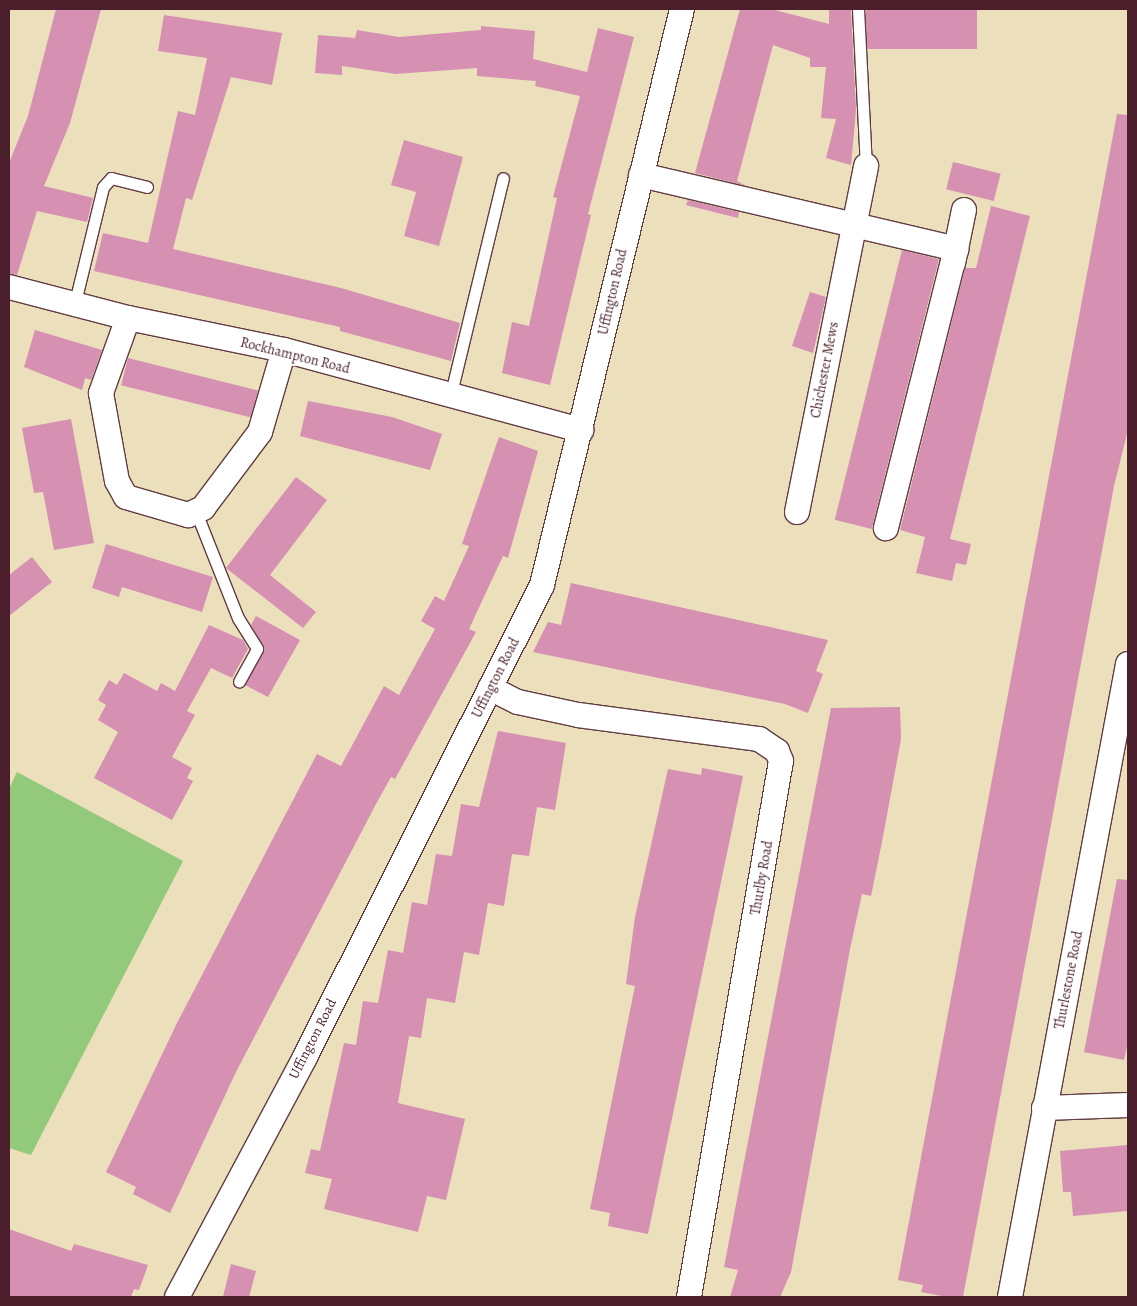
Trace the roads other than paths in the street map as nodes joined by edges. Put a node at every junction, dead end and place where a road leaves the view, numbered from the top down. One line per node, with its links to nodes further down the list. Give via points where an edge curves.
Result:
1 (682, 9): 4 (street, Uffington Road)
2 (858, 9): 3 (lane)
3 (866, 166): 8 (street, Chichester Mews)
4 (641, 175): 8 (street); 15 (street, Uffington Road)
5 (503, 178): 14 (lane)
6 (147, 186): 11 (lane, via 112,178 103,187)
7 (964, 210): 9 (street)
8 (852, 228): 9 (street); 17 (street, Chichester Mews)
9 (956, 249): 18 (street)
10 (9, 287): 11 (street, Rockhampton Road)
11 (75, 302): 12 (street, Rockhampton Road)
12 (128, 318): 13 (street, Rockhampton Road); 16 (street, via 101,393 116,481 120,491 136,501 188,515)
13 (284, 350): 14 (street, Rockhampton Road); 16 (street, via 260,432)
14 (450, 398): 15 (street, Rockhampton Road)
15 (581, 430): 21 (street, Uffington Road, via 542,585)
16 (196, 512): 20 (lane, via 238,618 257,649)
17 (797, 512)
18 (893, 527)
19 (1128, 664): 23 (street, Thurlestone Road)
20 (239, 681)
21 (490, 688): 24 (street, Uffington Road); 25 (street, Thurlby Road, via 518,702 759,739 777,751 780,772)
22 (1128, 1105): 23 (street)
23 (1044, 1108): 26 (street, Thurlestone Road)
24 (178, 1297)
25 (689, 1297)
26 (1010, 1297)

